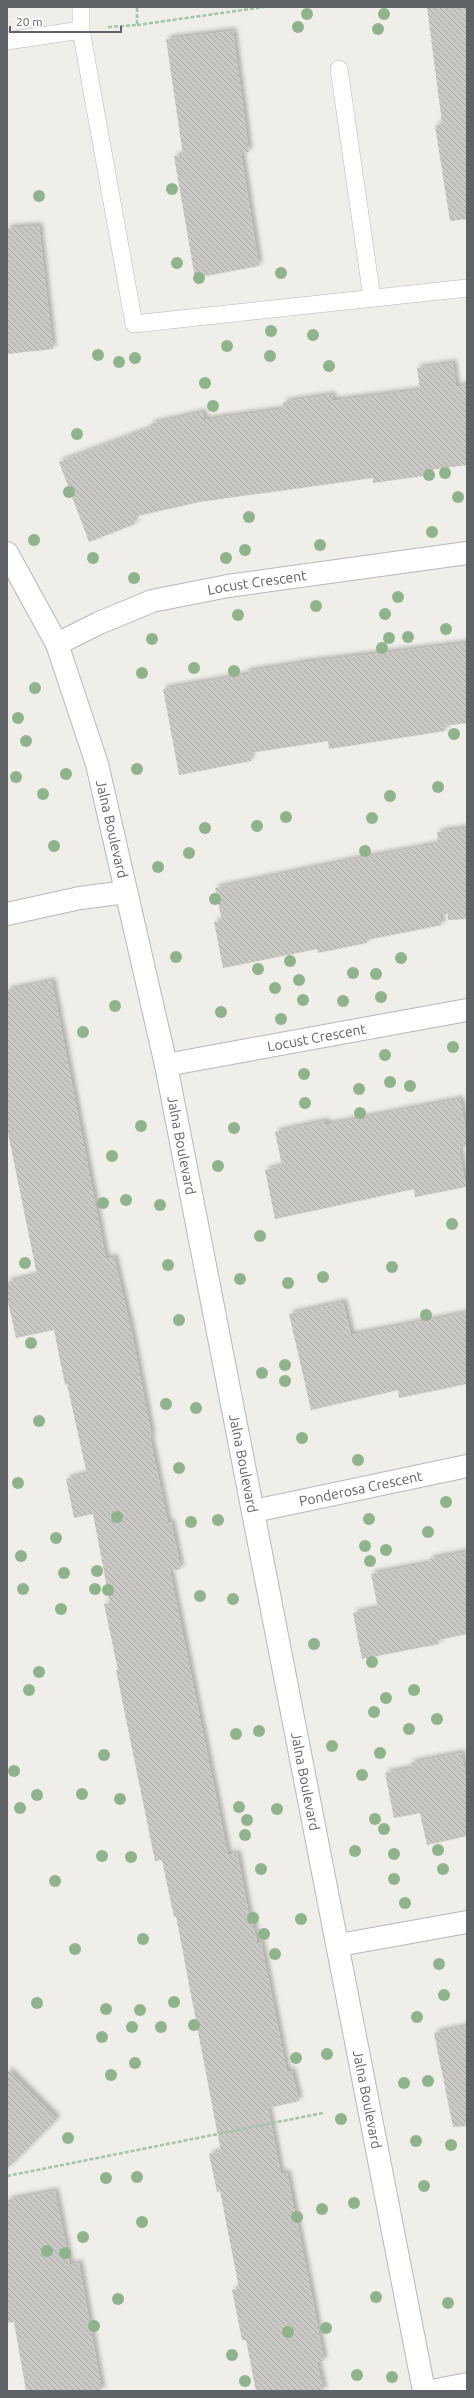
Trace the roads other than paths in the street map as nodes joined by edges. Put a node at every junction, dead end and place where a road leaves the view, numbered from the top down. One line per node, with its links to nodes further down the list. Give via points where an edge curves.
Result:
1 (81, 7): 2 (lane)
2 (81, 30): 3 (lane); 6 (lane, via 134,324)
3 (7, 41)
4 (339, 69): 6 (lane)
5 (467, 288): 6 (lane)
6 (372, 298)
7 (7, 553): 9 (street, Jalna Boulevard)
8 (467, 553): 9 (street, Locust Crescent, via 228,586 152,601)
9 (57, 644): 10 (street, Jalna Boulevard, via 97,764)
10 (126, 892): 11 (street, via 80,898); 13 (street, Jalna Boulevard)
11 (7, 914)
12 (467, 1010): 13 (street, Locust Crescent)
13 (166, 1065): 15 (street, Jalna Boulevard)
14 (467, 1466): 15 (street, Ponderosa Crescent)
15 (254, 1511): 17 (street, Jalna Boulevard)
16 (467, 1922): 17 (street)
17 (339, 1945): 19 (street, Jalna Boulevard)
18 (467, 2384): 20 (street)
19 (424, 2391)
20 (432, 2391)

